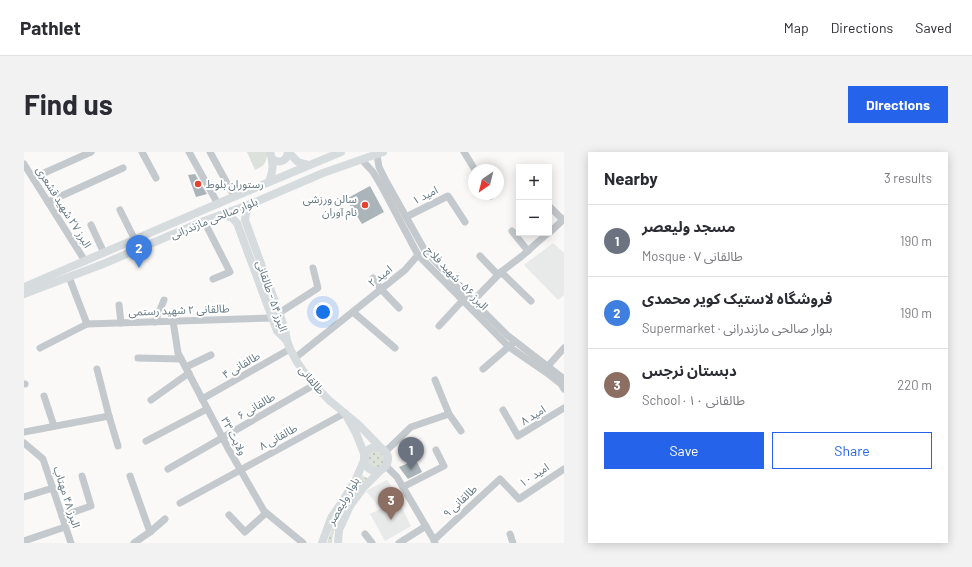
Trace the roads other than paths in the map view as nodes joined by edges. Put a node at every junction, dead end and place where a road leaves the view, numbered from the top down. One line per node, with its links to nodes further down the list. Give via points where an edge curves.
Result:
1 (142, 152): 16 (street)
2 (189, 152): 20 (street)
3 (210, 152): 18 (street)
4 (288, 152): 9 (main road, via 286,160 282,162 275,161); 13 (main road, via 298,162)
5 (341, 152): 13 (main road, بلوار صالحی مازندرانی)
6 (464, 152): 12 (street)
7 (87, 153): 15 (street)
8 (380, 153): 10 (main road, بلوار صالحی مازندرانی); 25 (street, البرز ۵۶- شهید فلاح, via 379,167)
9 (271, 155): 17 (main road, via 273,170)
10 (362, 160): 21 (main road, بلوار صالحی مازندرانی, via 323,173); 37 (street, البرز ۵۶- شهید فلاح, via 382,187)
11 (24, 164): 15 (street, البرز ۲۷ شهید قشعری)
12 (471, 164)
13 (309, 165): 17 (main road, بلوار صالحی مازندرانی)
14 (123, 168): 19 (street)
15 (33, 178): 19 (street, البرز ۲۷ شهید قشعری)
16 (156, 178)
17 (269, 182): 18 (main road, بلوار صالحی مازندرانی)
18 (234, 196): 20 (main road, بلوار صالحی مازندرانی)
19 (48, 202): 39 (street, البرز ۲۷ شهید قشعری)
20 (218, 204): 34 (main road, بلوار صالحی مازندرانی)
21 (252, 204): 24 (main road, بلوار صالحی مازندرانی); 30 (main road)
22 (552, 209): 26 (street)
23 (120, 210): 34 (street)
24 (220, 215): 27 (main road, بلوار صالحی مازندرانی); 30 (main road, via 231,217)
25 (406, 217): 28 (street, امید ۱, via 448,196); 50 (street, البرز ۵۶- شهید فلاح, via 424,248)
26 (564, 220): 31 (street)
27 (204, 222): 42 (main road, بلوار صالحی مازندرانی); 44 (street, via 230,272)
28 (465, 222)
29 (91, 225): 36 (street)
30 (242, 226): 55 (main road, البرز ۵۴ - طالقانی)
31 (552, 230)
32 (512, 231): 35 (street)
33 (546, 236): 35 (street)
34 (135, 240): 36 (main road, بلوار صالحی مازندرانی)
35 (528, 251): 41 (street)
36 (104, 253): 39 (main road, بلوار صالحی مازندرانی)
37 (418, 254): 46 (street, امید ۲, via 405,270); 49 (street, البرز ۵۶- شهید فلاح)
38 (480, 256): 41 (street)
39 (85, 261): 45 (main road, بلوار صالحی مازندرانی)
40 (313, 268): 55 (street, via 318,288)
41 (499, 273): 50 (street); 51 (street)
42 (69, 277): 47 (main road, بلوار صالحی مازندرانی); 59 (street)
43 (373, 278): 46 (street)
44 (213, 279)
45 (25, 284)
46 (381, 289): 53 (street); 54 (street, امید ۲)
47 (24, 294)
48 (164, 300): 57 (street)
49 (463, 300): 60 (street); 62 (street, البرز ۵۶- شهید فلاح)
50 (474, 301): 62 (street, البرز ۵۶- شهید فلاح)
51 (531, 301)
52 (119, 305): 58 (street)
53 (399, 308)
54 (353, 312): 64 (street); 69 (street, امید ۲)
55 (276, 315): 56 (street, طالقانی ۲ شهید رستمی); 61 (main road, البرز ۵۴ - طالقانی, via 285,329)
56 (173, 321): 57 (street, طالقانی ۲ شهید رستمی); 70 (street, ولایت ٣۳)
57 (155, 322): 58 (street, طالقانی ۲ شهید رستمی)
58 (121, 323): 59 (street, طالقانی ۲ شهید رستمی)
59 (86, 324): 63 (street)
60 (438, 326)
61 (287, 341): 66 (main road, طالقانی)
62 (512, 345): 71 (street, البرز ۵۶- شهید فلاح); 73 (street); 78 (street, البرز ۵۶- شهید فلاح)
63 (40, 348)
64 (395, 348)
65 (564, 348): 71 (street)
66 (290, 349): 69 (main road, طالقانی); 81 (street, طالقانی ۴)
67 (211, 355): 74 (street)
68 (138, 358): 70 (street)
69 (295, 358): 77 (main road, طالقانی)
70 (181, 359): 74 (street, ولایت ٣۳)
71 (548, 366): 75 (street, البرز ۵۶- شهید فلاح)
72 (97, 369): 87 (street)
73 (483, 369)
74 (187, 370): 80 (street); 81 (street, ولایت ٣۳)
75 (564, 379)
76 (435, 380): 86 (street)
77 (314, 385): 85 (main road, طالقانی); 91 (street, طالقانی ۶)
78 (564, 389)
79 (44, 396): 88 (street)
80 (151, 400)
81 (202, 400): 83 (street, ولایت ٣۳)
82 (564, 408): 84 (street, امید ۸, via 518,436)
83 (208, 409): 91 (street, ولایت ٣۳); 92 (street)
84 (503, 410)
85 (345, 413): 96 (main road, طالقانی); 97 (main road, طالقانی); 101 (street, طالقانی ۸)
86 (449, 414): 89 (street); 96 (street, via 411,426)
87 (109, 416): 88 (street); 94 (street)
88 (54, 426): 90 (street)
89 (461, 431)
90 (24, 432)
91 (223, 438): 99 (street, طالقانی ۶); 101 (street, ولایت ٣۳)
92 (146, 441)
93 (24, 444): 106 (street, البرز ۴۸ مهتاب, via 43,459)
94 (118, 446)
95 (436, 450): 105 (street, via 444,466)
96 (385, 452): 97 (main road, via 379,448 372,448); 98 (main road, via 388,459)
97 (365, 457): 98 (main road, via 365,462 373,471); 123 (main road, بلوار ولیعصر, via 356,479 331,518)
98 (384, 468): 105 (street, via 397,477); 124 (main road, بلوار ولیعصر, via 364,487 350,506 339,530)
99 (168, 469)
100 (564, 469): 104 (street, امید ۱۰, via 519,499)
101 (240, 470): 108 (street, طالقانی ۸); 109 (street, ولایت ٣۳)
102 (82, 476): 111 (street, via 91,506)
103 (130, 476): 115 (street)
104 (500, 479): 119 (street, طالقانی ۹)
105 (403, 487): 113 (street)
106 (53, 488): 107 (street); 111 (street, البرز ۴۸ مهتاب)
107 (24, 497)
108 (180, 503)
109 (266, 513): 110 (street, via 245,532); 122 (street, ولایت ٣۳)
110 (230, 515)
111 (62, 516): 114 (street, البرز ۴۸ مهتاب)
112 (165, 519): 115 (street)
113 (426, 526): 119 (street); 126 (street)
114 (66, 527): 118 (street); 120 (street, البرز ۴۸ مهتاب)
115 (150, 532): 121 (street)
116 (365, 534): 125 (street)
117 (510, 534): 127 (street)
118 (24, 541)
119 (435, 541)
120 (71, 543)
121 (134, 543)
122 (303, 543)
123 (322, 543)
124 (338, 543)
125 (372, 543)
126 (399, 543)
127 (514, 543)

